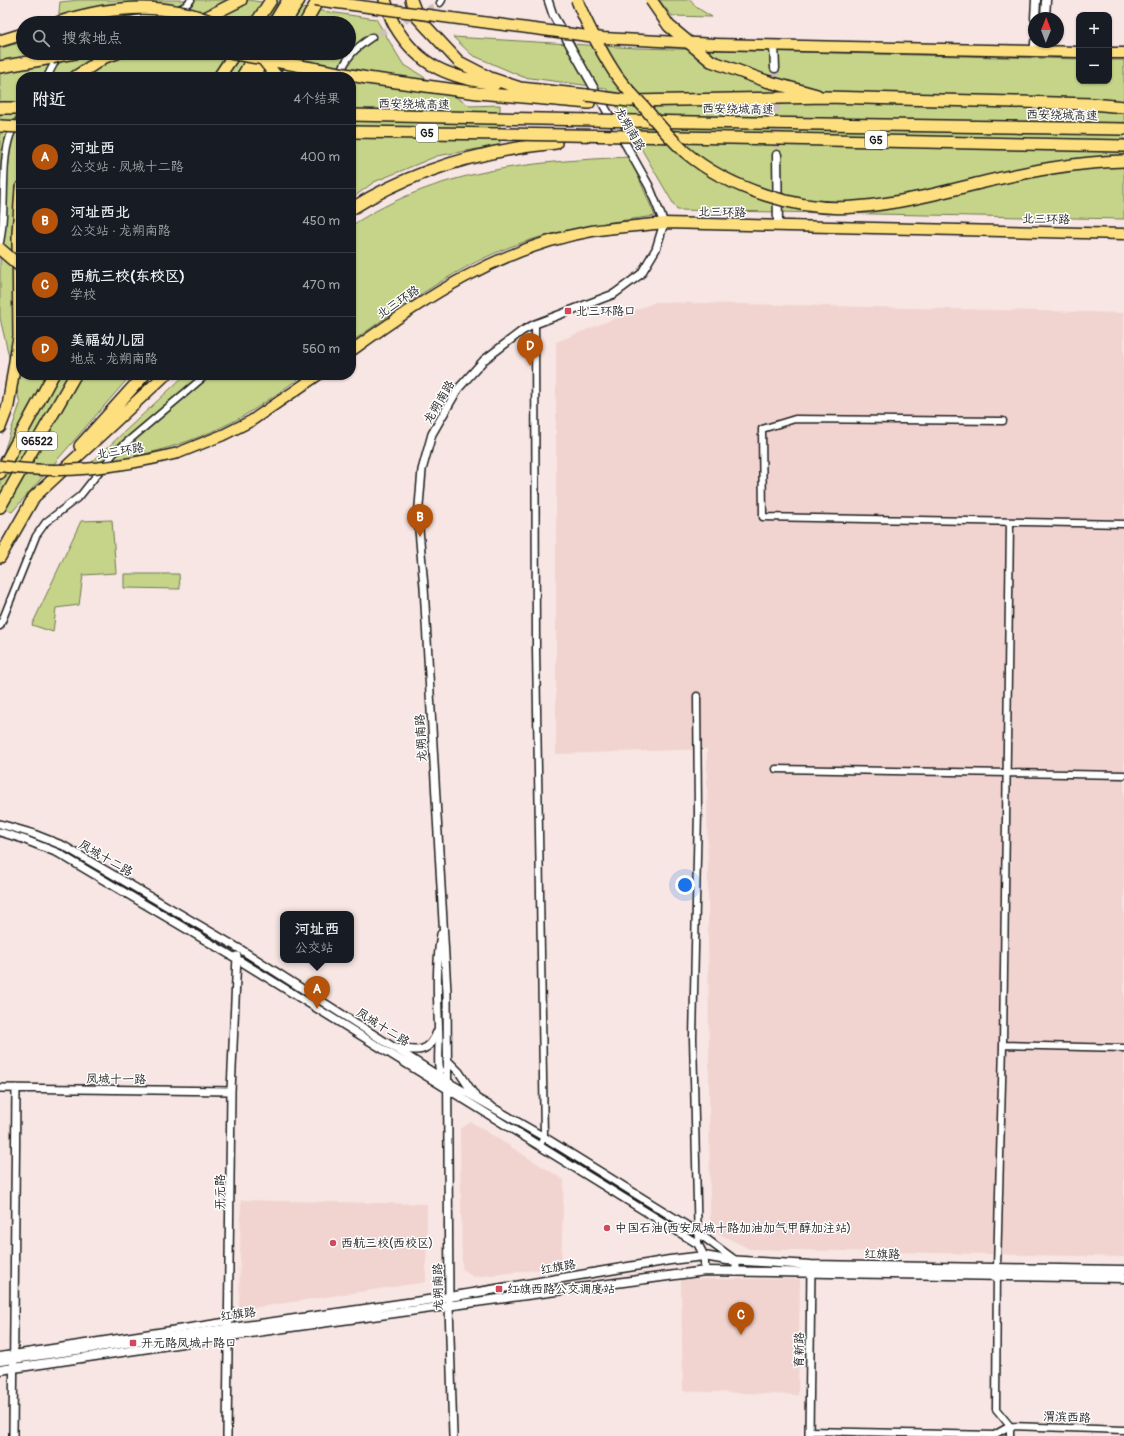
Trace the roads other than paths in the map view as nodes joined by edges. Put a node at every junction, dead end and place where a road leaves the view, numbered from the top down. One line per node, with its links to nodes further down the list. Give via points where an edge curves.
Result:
1 (191, 0): 17 (street, via 172,13)
2 (241, 0): 19 (highway)
3 (271, 0): 20 (highway)
4 (288, 0): 21 (highway)
5 (299, 0): 22 (highway)
6 (317, 0): 23 (highway); 27 (highway, bridge, via 603,38)
7 (385, 0): 56 (highway, via 395,26 424,60 445,73 472,81)
8 (411, 0): 56 (highway, via 418,18 459,62 490,78)
9 (548, 0): 73 (street, 龙朔南路, via 553,15 649,186)
10 (577, 0): 71 (highway, bridge, via 613,71 664,132 713,172 750,190 784,200 853,207 921,198 1033,170)
11 (651, 0): 57 (highway, bridge, via 669,26 711,61 766,81)
12 (1036, 0): 14 (main road)
13 (1046, 0): 15 (main road)
14 (1035, 12)
15 (1045, 12)
16 (82, 16): 18 (highway, bridge, via 119,8 140,7 179,10)
17 (154, 16)
18 (199, 16)
19 (209, 16)
20 (261, 16)
21 (278, 16)
22 (289, 16)
23 (309, 16)
24 (16, 36): 26 (highway)
25 (372, 37): 28 (street)
26 (0, 41)
27 (774, 45): 29 (highway); 45 (main road)
28 (356, 47)
29 (1028, 47)
30 (1048, 48): 31 (highway)
31 (1076, 52)
32 (1112, 53): 33 (highway)
33 (1124, 53)
34 (34, 60): 44 (highway)
35 (56, 60): 46 (street)
36 (99, 60): 47 (highway)
37 (230, 60): 48 (highway)
38 (253, 60): 49 (highway)
39 (263, 60): 51 (highway, bridge)
40 (263, 60): 50 (highway)
41 (268, 60): 53 (highway, bridge)
42 (291, 60): 52 (highway)
43 (346, 60): 54 (street)
44 (0, 67)
45 (774, 68)
46 (50, 72)
47 (82, 72)
48 (222, 72)
49 (245, 72)
50 (256, 72)
51 (273, 72)
52 (287, 72)
53 (334, 72)
54 (340, 72)
55 (356, 76): 58 (highway, bridge, via 478,92)
56 (520, 88): 58 (highway)
57 (826, 97): 58 (highway, bridge, via 628,102); 59 (highway)
58 (587, 99)
59 (1124, 107)
60 (0, 108): 61 (highway)
61 (16, 108)
62 (356, 115): 66 (highway, 西安绕城高速 / G5, bridge)
63 (0, 126): 65 (highway, bridge)
64 (16, 126): 76 (street, via 10,136 6,156 3,229)
65 (16, 127)
66 (1124, 129)
67 (356, 132): 68 (highway, G5, bridge)
68 (629, 136): 69 (highway, G5); 72 (highway, bridge, via 492,152 405,180)
69 (1124, 146)
70 (777, 155): 74 (main road)
71 (1124, 161)
72 (356, 207)
73 (664, 223): 74 (highway, 北三环路); 79 (street, 龙朔南路, via 656,249 641,274 614,294); 80 (highway, 北三环路, via 591,231 548,242 495,262 451,283)
74 (778, 226): 75 (highway, 北三环路)
75 (1124, 234)
76 (0, 242)
77 (0, 249): 78 (highway, bridge)
78 (16, 263)
79 (535, 324): 104 (street, 龙朔南路, via 484,360 458,389 432,434 422,470 418,518); 119 (street, via 536,641)
80 (356, 347)
81 (16, 355): 89 (highway, via 8,406)
82 (50, 380): 91 (highway, G6522)
83 (71, 380): 93 (highway, G6522)
84 (139, 380): 92 (highway)
85 (161, 380): 92 (highway)
86 (200, 380): 97 (street, via 114,453 80,496 46,522 36,536)
87 (311, 380): 90 (highway, 北三环路, bridge, via 251,421 178,453 111,467 73,471 29,470)
88 (1003, 421): 94 (street, via 795,419 762,429 763,517)
89 (0, 428)
90 (0, 466)
91 (0, 473)
92 (34, 497): 96 (highway)
93 (0, 507)
94 (1010, 523): 95 (street); 100 (street)
95 (1124, 524)
96 (0, 558)
97 (0, 626)
98 (697, 696): 121 (street, via 698,812 693,1038)
99 (776, 769): 100 (street)
100 (1006, 773): 101 (street); 108 (street)
101 (1124, 775)
102 (0, 824): 105 (street, 凤城十二路, via 31,832 64,846)
103 (0, 832): 106 (street, 凤城十二路, via 58,853)
104 (442, 926): 107 (street, 龙朔南路, via 438,952); 111 (street, 龙朔南路, via 445,947)
105 (237, 948): 106 (street, 开元路); 109 (street, 凤城十二路)
106 (237, 959): 116 (street, 凤城十二路); 117 (street, 开元路)
107 (438, 1028): 109 (street, via 433,1044 424,1049 416,1051); 112 (street, 龙朔南路)
108 (1003, 1045): 110 (street); 129 (street)
109 (394, 1047): 112 (street, 凤城十二路)
110 (1124, 1048)
111 (448, 1060): 113 (street, 龙朔南路); 118 (street)
112 (440, 1076): 113 (street, 凤城十二路); 116 (street, 龙朔南路)
113 (448, 1082): 116 (street, 龙朔南路); 118 (street, 凤城十二路)
114 (0, 1088): 115 (street, 凤城十一路)
115 (16, 1088): 117 (street, 凤城十一路); 135 (street)
116 (447, 1090): 120 (street, 凤城十二路); 131 (street, 龙朔南路)
117 (231, 1091): 132 (street, 开元路)
118 (476, 1098): 119 (street, 凤城十二路)
119 (544, 1137): 120 (street); 121 (street, 凤城十二路)
120 (540, 1145): 122 (street, 凤城十二路)
121 (697, 1232): 122 (street); 124 (street, 凤城十二路)
122 (698, 1244): 123 (street)
123 (704, 1256): 124 (main road, 红旗路); 127 (street); 131 (main road, 红旗路)
124 (736, 1261): 125 (main road, 红旗路); 128 (street)
125 (811, 1269): 128 (main road, 红旗路); 129 (main road, 红旗路); 141 (street, 育新路)
126 (1124, 1270): 129 (main road, 红旗路)
127 (705, 1271): 128 (main road, 红旗路); 131 (main road, 红旗路)
128 (736, 1272)
129 (997, 1272): 130 (main road, 红旗路); 139 (street, via 996,1409)
130 (1124, 1278)
131 (449, 1301): 132 (main road, 红旗路); 133 (main road, 红旗路); 144 (street, 龙朔南路)
132 (230, 1324): 133 (street, 开元路); 135 (main road, 红旗路, via 146,1341)
133 (230, 1336): 137 (main road, 红旗路); 143 (street, 开元路)
134 (0, 1356): 135 (street)
135 (14, 1357): 136 (main road, 红旗路); 137 (street)
136 (0, 1361)
137 (15, 1368): 138 (main road, 红旗路); 142 (street)
138 (0, 1370)
139 (1010, 1426): 140 (street, 渭滨西路); 141 (street, via 994,1435); 145 (street)
140 (1124, 1430)
141 (809, 1434)
142 (13, 1436)
143 (227, 1436)
144 (453, 1436)
145 (1010, 1436)

